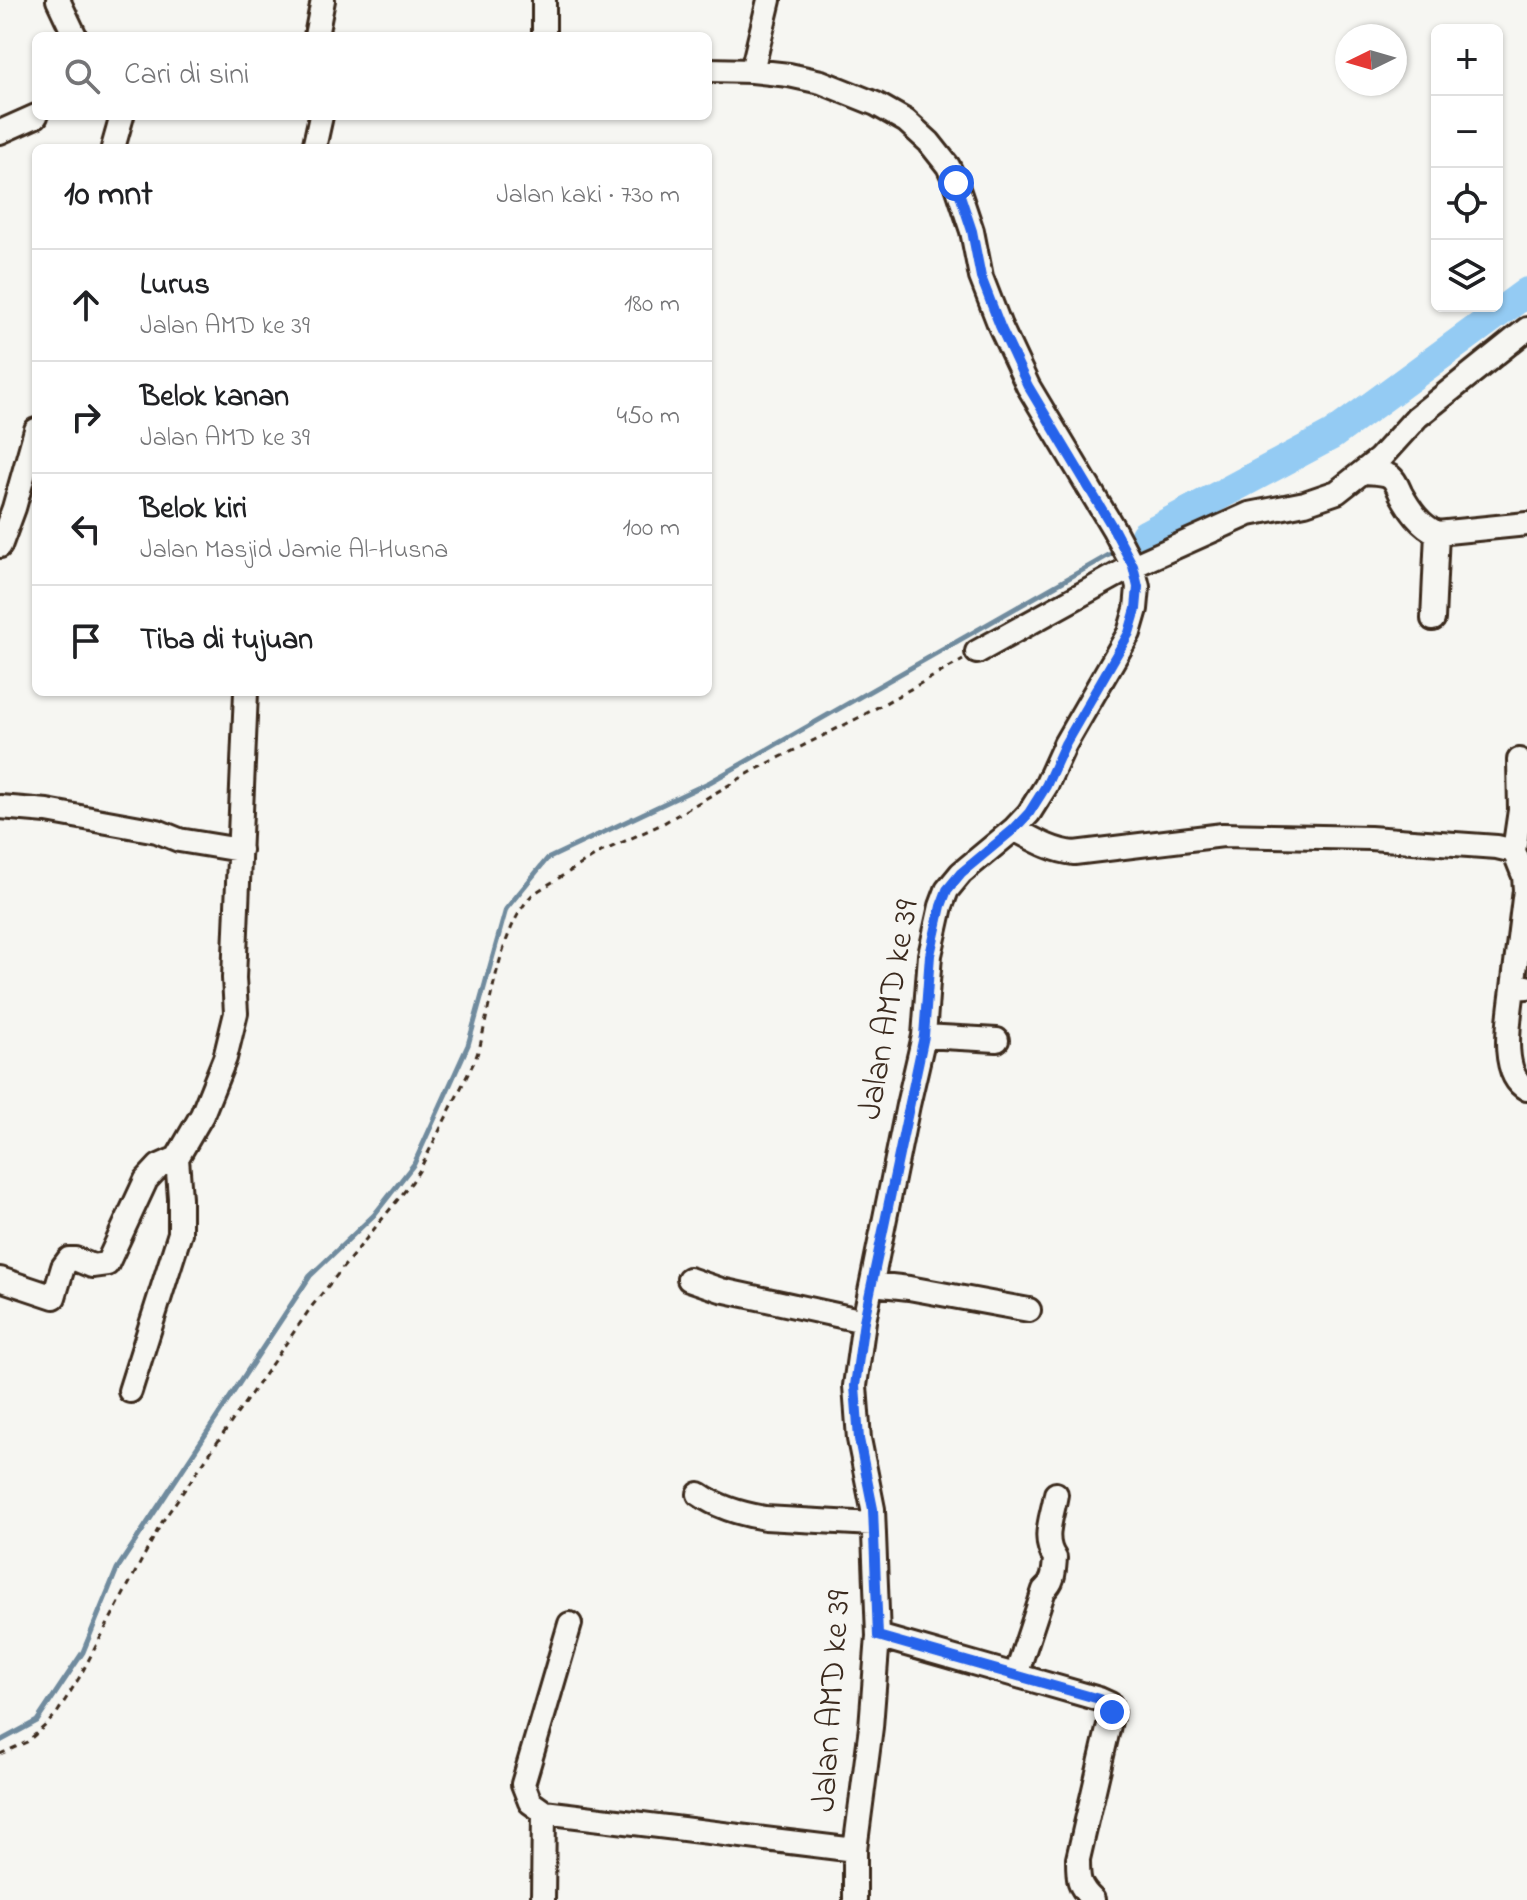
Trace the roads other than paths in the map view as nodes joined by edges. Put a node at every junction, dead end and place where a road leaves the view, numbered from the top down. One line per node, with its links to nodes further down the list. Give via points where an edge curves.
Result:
1 (58, 0): 5 (street)
2 (323, 0): 6 (street)
3 (544, 0): 7 (street)
4 (769, 0): 9 (street)
5 (73, 32)
6 (317, 32)
7 (544, 32)
8 (712, 70): 9 (street, Jalan AMD ke 39)
9 (752, 71): 22 (street, Jalan AMD ke 39, via 789,75 876,104 906,121 948,166 1000,326 1028,386)
10 (32, 118): 13 (street)
11 (121, 120): 14 (street)
12 (320, 120): 15 (street)
13 (0, 132)
14 (114, 144)
15 (315, 144)
16 (1527, 329): 18 (street, via 1417,417)
17 (32, 444): 21 (street)
18 (1365, 472): 20 (street, via 1393,478 1407,505); 22 (street, via 1325,497 1249,514)
19 (1527, 524): 20 (street)
20 (1437, 533): 23 (street)
21 (0, 546)
22 (1133, 566): 24 (street); 28 (street, Jalan AMD ke 39, via 1138,587 1129,633 1046,786)
23 (1433, 619)
24 (977, 652)
25 (246, 696): 29 (street)
26 (1519, 760): 30 (street)
27 (0, 807): 29 (street, via 63,814)
28 (1014, 829): 30 (street, via 1056,851 1074,853 1223,835 1370,838); 32 (street, Jalan AMD ke 39, via 947,890 930,955)
29 (240, 850): 35 (street, via 236,1013 202,1115)
30 (1514, 851): 31 (street, via 1525,890)
31 (1520, 988): 34 (street, via 1508,1046 1511,1071)
32 (924, 1036): 33 (street); 38 (street, Jalan AMD ke 39)
33 (997, 1040)
34 (1527, 1089)
35 (177, 1158): 36 (street, via 146,1180 107,1264 69,1259 54,1297); 41 (street, via 180,1233)
36 (0, 1279)
37 (689, 1279): 40 (street)
38 (873, 1284): 39 (street); 40 (street, Jalan AMD ke 39)
39 (1029, 1310)
40 (864, 1321): 44 (street, Jalan AMD ke 39, via 855,1386)
41 (130, 1391)
42 (699, 1494): 44 (street, via 757,1516)
43 (1056, 1494): 47 (street, via 1048,1533 1055,1569)
44 (873, 1524): 46 (street, Jalan AMD ke 39)
45 (570, 1624): 48 (street, via 523,1784 530,1802)
46 (878, 1636): 47 (street); 49 (street, Jalan AMD ke 39)
47 (1016, 1675): 52 (street, via 1110,1704 1078,1859 1078,1878)
48 (544, 1812): 49 (street); 50 (street)
49 (855, 1850): 51 (street, Jalan AMD ke 39)
50 (543, 1900)
51 (855, 1900)
52 (1093, 1900)

